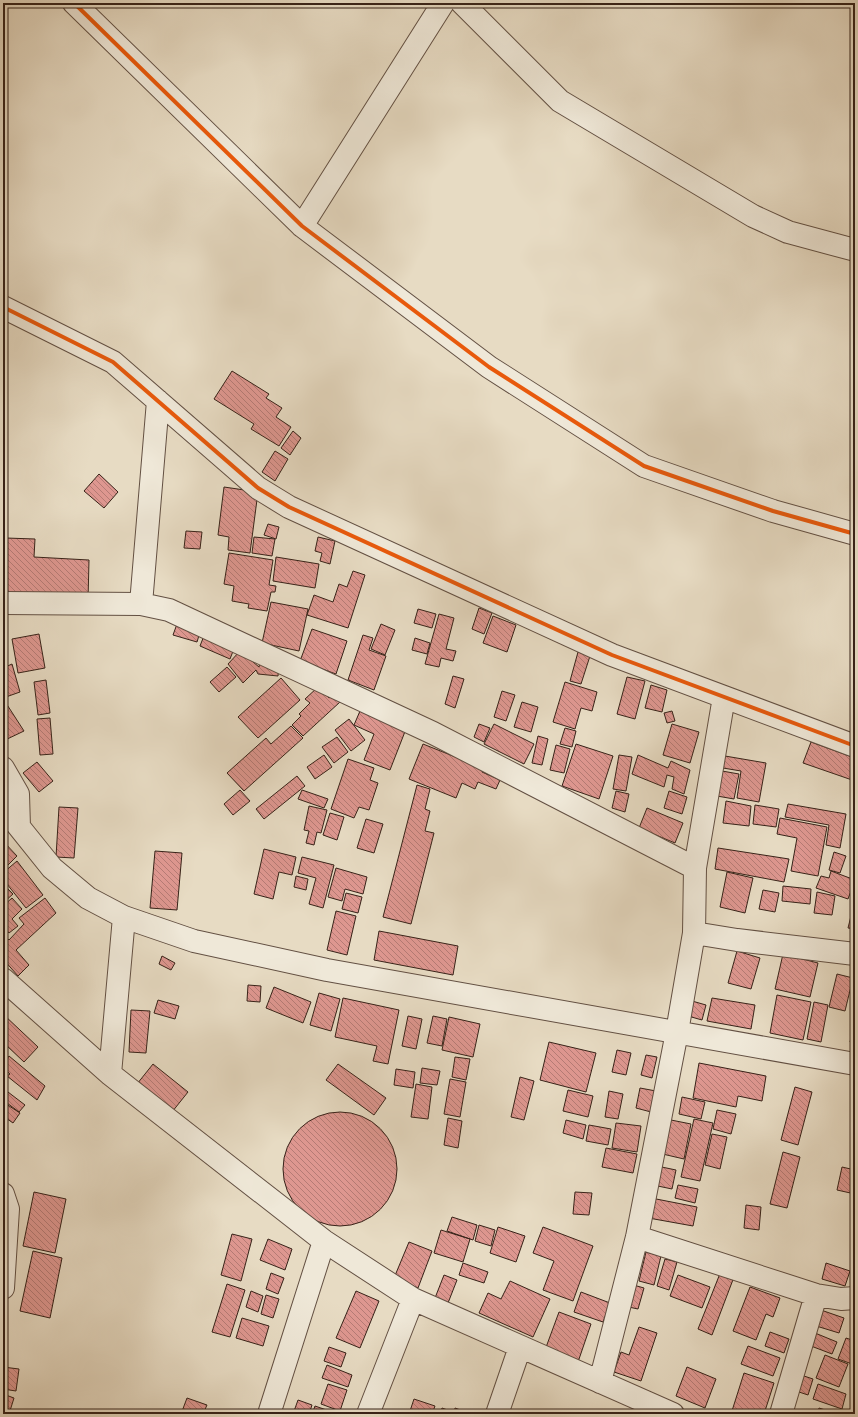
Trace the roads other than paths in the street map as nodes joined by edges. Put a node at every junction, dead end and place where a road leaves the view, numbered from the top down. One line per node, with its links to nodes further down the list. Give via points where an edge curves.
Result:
1 (74, 3): 4 (street)
2 (443, 3): 4 (street)
3 (462, 3): 5 (street, via 560,101 754,216 788,232)
4 (302, 226): 8 (street, via 489,368 644,466 773,511)
5 (855, 250)
6 (3, 307): 7 (street, via 113,362)
7 (158, 401): 10 (street); 11 (street, via 258,488 289,507 612,655)
8 (855, 534)
9 (3, 603): 10 (street)
10 (141, 604): 16 (street, via 170,610 433,733)
11 (724, 697): 12 (street); 16 (street)
12 (855, 746)
13 (3, 768): 15 (street, via 18,794)
14 (3, 807): 15 (street)
15 (19, 827): 17 (street, via 52,868 88,898)
16 (695, 868): 18 (street)
17 (124, 917): 21 (street, via 194,940 327,970); 23 (street)
18 (694, 933): 19 (street); 21 (street)
19 (855, 954)
20 (3, 978): 23 (street)
21 (677, 1032): 22 (street); 25 (street)
22 (855, 1064)
23 (110, 1074): 26 (street)
24 (3, 1194): 27 (street, via 8,1209)
25 (636, 1237): 28 (street); 32 (street)
26 (324, 1241): 30 (street); 34 (street)
27 (3, 1288)
28 (816, 1295): 29 (street); 37 (street)
29 (855, 1298)
30 (413, 1299): 31 (street); 35 (street)
31 (520, 1347): 32 (street); 36 (street)
32 (600, 1382): 33 (street)
33 (660, 1412)
34 (269, 1414)
35 (368, 1414)
36 (497, 1414)
37 (781, 1414)

